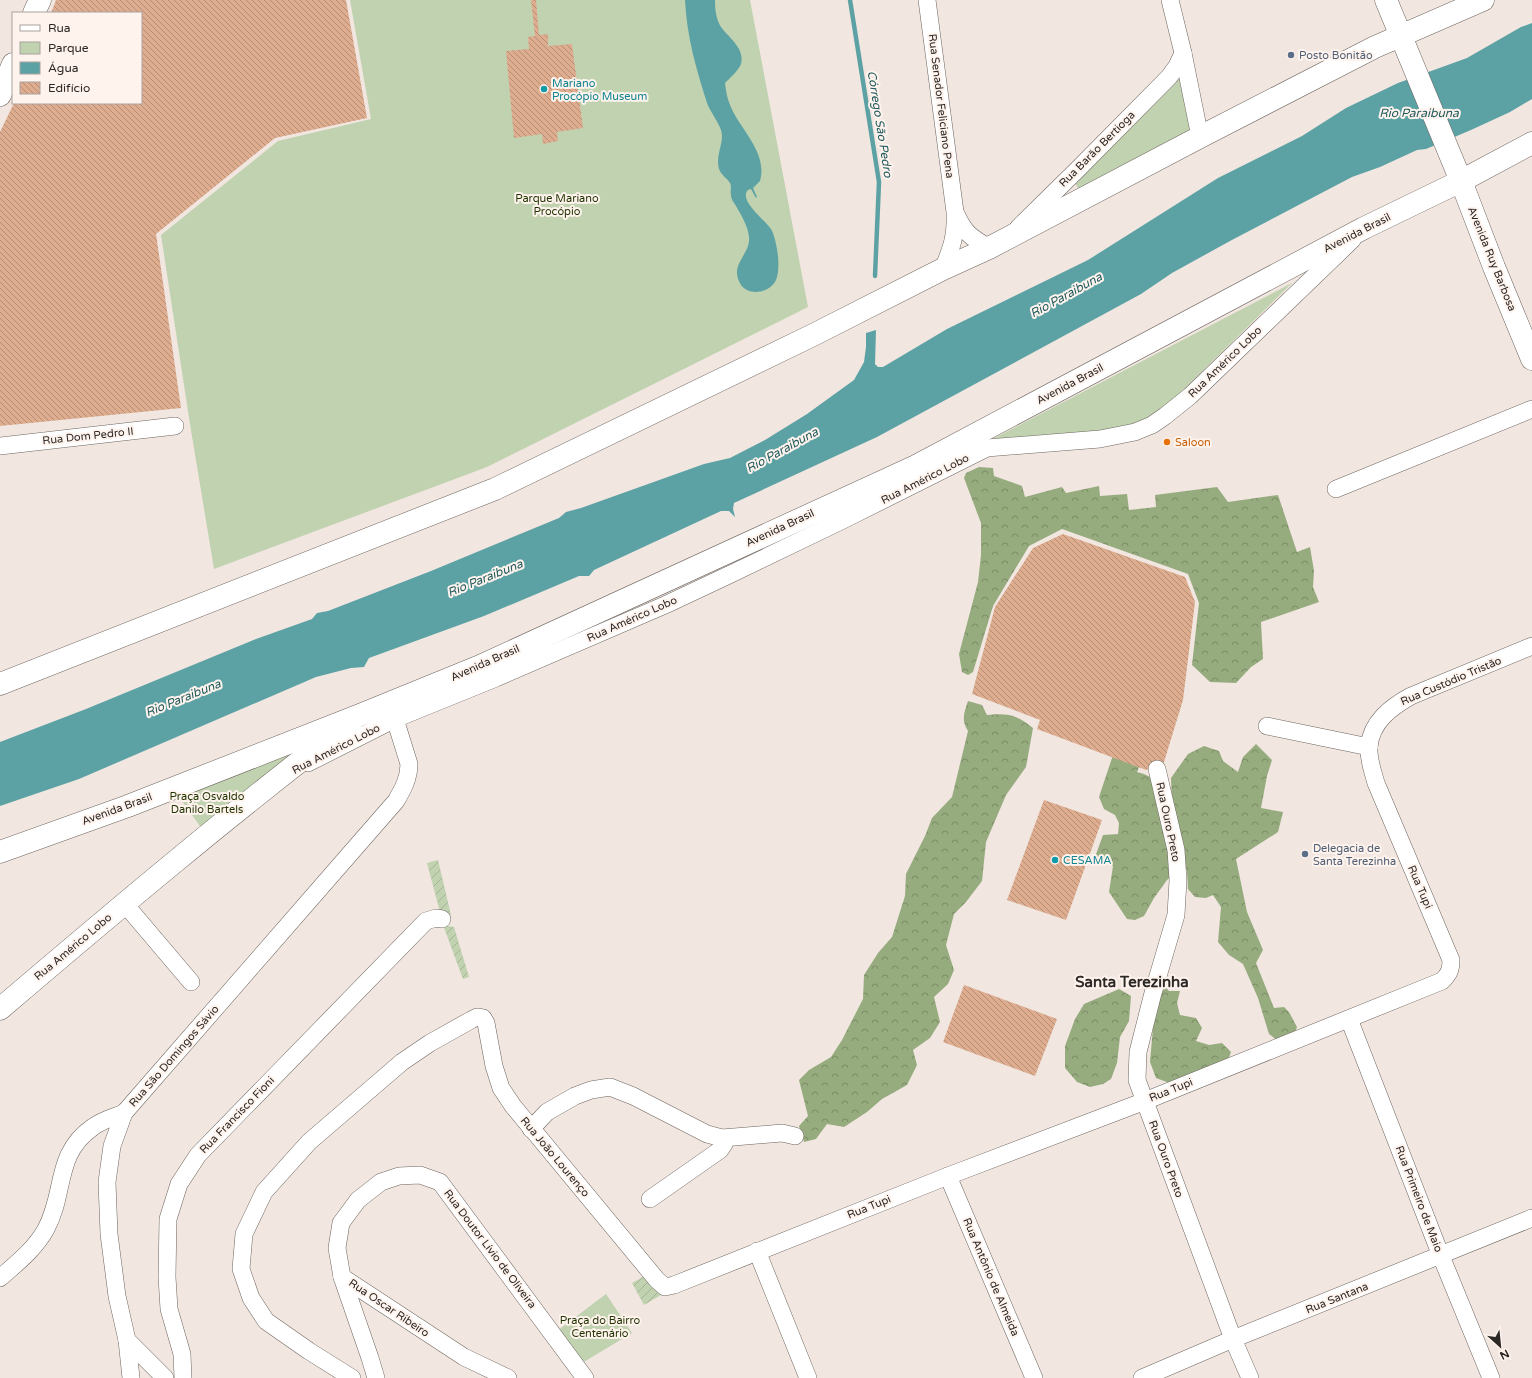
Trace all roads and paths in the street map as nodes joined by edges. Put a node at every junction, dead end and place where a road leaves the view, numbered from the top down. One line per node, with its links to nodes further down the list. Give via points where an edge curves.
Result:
1 (40, 0): 7 (main road)
2 (927, 0): 15 (street, Rua Senador Feliciano Pena)
3 (1170, 0): 9 (street)
4 (1386, 0): 8 (main road)
5 (1483, 0): 6 (main road)
6 (1449, 7): 8 (main road)
7 (34, 12)
8 (1400, 37): 12 (main road, via 1375,47); 14 (main road, Avenida Ruy Barbosa)
9 (1184, 53): 12 (street); 17 (street, Rua Barão Bertioga, via 1169,77 1077,170)
10 (12, 66): 11 (main road)
11 (0, 94)
12 (1200, 136): 17 (main road)
13 (1532, 143): 14 (main road, Avenida Brasil)
14 (1461, 181): 16 (main road, Avenida Brasil); 19 (main road, Avenida Ruy Barbosa)
15 (955, 212): 17 (street, Rua Senador Feliciano Pena, via 962,227 970,236); 18 (street, Rua Senador Feliciano Pena, via 952,245)
16 (1364, 228): 23 (street, Rua Américo Lobo, via 1190,396 1152,425 1135,432 1100,439); 24 (main road, Avenida Brasil)
17 (997, 244): 18 (main road)
18 (943, 269): 27 (main road, via 495,489)
19 (1532, 359)
20 (1532, 409): 25 (street)
21 (175, 426): 22 (street, Rua Dom Pedro II)
22 (0, 446)
23 (985, 449): 24 (street, Rua Américo Lobo); 28 (street, Rua Américo Lobo, via 672,602 504,675)
24 (946, 451): 28 (main road, Avenida Brasil, via 478,667)
25 (1336, 489)
26 (1532, 646): 31 (street, Rua Custódio Tristão, via 1395,705 1383,715 1373,730)
27 (0, 684)
28 (393, 711): 29 (main road, Avenida Brasil); 33 (street, Rua Américo Lobo); 41 (street, Rua São Domingos Sávio, via 409,764 407,780 396,801)
29 (360, 715): 33 (main road, Rua Américo Lobo); 34 (main road, Avenida Brasil, via 128,806)
30 (1267, 726): 31 (street)
31 (1369, 747): 39 (street, Rua Tupi, via 1376,783 1451,960 1451,969 1442,981)
32 (1157, 769): 40 (street, Rua Ouro Preto, via 1176,850 1178,880 1176,915 1138,1052 1137,1080)
33 (275, 780): 35 (main road, Rua Américo Lobo)
34 (0, 852)
35 (124, 903): 37 (street); 38 (main road, Rua Américo Lobo)
36 (442, 919): 57 (street, Rua Francisco Fioni, via 426,921 198,1155 179,1184 168,1219 167,1277 169,1309 182,1354)
37 (191, 982)
38 (0, 1009)
39 (1349, 1019): 40 (street, Rua Tupi); 49 (street, Rua Primeiro de Maio)
40 (1144, 1101): 45 (street, Rua Tupi); 53 (street, Rua Ouro Preto)
41 (124, 1113): 51 (street, via 94,1126 77,1140 64,1163 56,1204 46,1229 32,1249); 54 (street, Rua São Domingos Sávio, via 112,1146 106,1182 109,1234 117,1296)
42 (531, 1129): 44 (street, via 547,1112 575,1096 610,1087 707,1134); 52 (street, Rua João Lourenço); 58 (street, Rua João Lourenço, via 501,1088 486,1023 483,1018 477,1017 402,1062 309,1142 264,1192 244,1234 241,1269 251,1298 266,1321)
43 (795, 1136): 44 (street, via 782,1133)
44 (722, 1138): 46 (street, via 724,1144 720,1150)
45 (948, 1176): 48 (street, Rua Tupi); 63 (street, Rua Antônio de Almeida)
46 (650, 1199)
47 (1532, 1218): 49 (street, Rua Santana)
48 (757, 1251): 52 (street, Rua Tupi, via 674,1285); 62 (street)
49 (1441, 1256): 53 (street, Rua Santana); 66 (street, Rua Primeiro de Maio)
50 (342, 1277): 59 (street, Rua Oscar Ribeiro); 60 (street, Rua Oscar Ribeiro, via 464,1357); 61 (street, Rua Doutor Lívio de Oliveira, via 337,1248 341,1223 358,1200 381,1182 399,1176 420,1175 440,1182)
51 (0, 1278)
52 (662, 1285)
53 (1233, 1339): 64 (street, Rua Santana); 65 (street, Rua Ouro Preto)
54 (127, 1340): 55 (street, Rua São Domingos Sávio); 56 (street)
55 (132, 1378)
56 (165, 1378)
57 (183, 1378)
58 (352, 1378)
59 (376, 1378)
60 (508, 1378)
61 (585, 1378)
62 (808, 1378)
63 (1034, 1378)
64 (1142, 1378)
65 (1250, 1378)
66 (1491, 1378)

